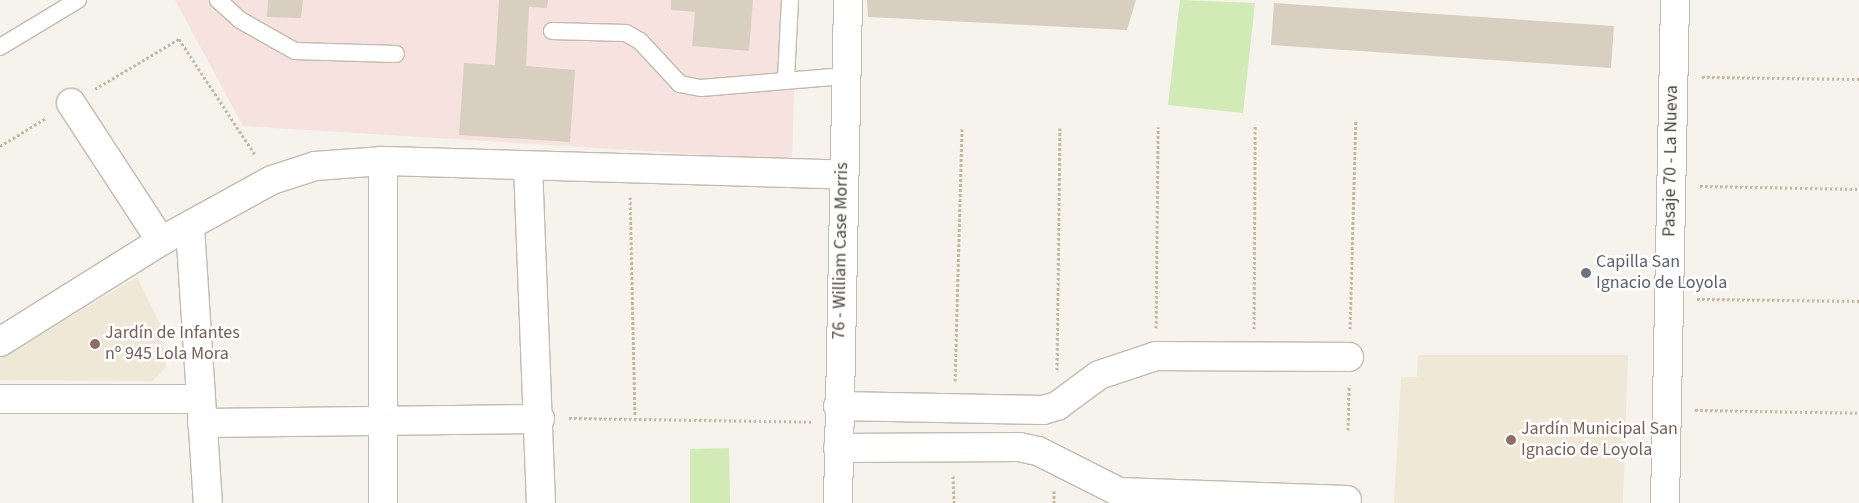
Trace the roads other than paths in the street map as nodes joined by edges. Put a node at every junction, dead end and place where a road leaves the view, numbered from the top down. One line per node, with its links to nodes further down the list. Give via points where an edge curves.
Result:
1 (78, 0): 7 (lane)
2 (218, 0): 8 (lane, via 240,20 295,51)
3 (790, 0): 10 (lane)
4 (848, 0): 9 (street, 76 - William Case Morris)
5 (1675, 0): 29 (street, Pasaje 70 - La Nueva)
6 (552, 31): 10 (lane, via 626,33 640,41 680,84 741,87)
7 (0, 47)
8 (396, 54)
9 (844, 76): 10 (lane); 14 (street, 76 - William Case Morris)
10 (786, 79)
11 (71, 103): 16 (street)
12 (383, 161): 13 (street); 15 (street, via 315,166 272,180); 21 (street)
13 (528, 166): 14 (street); 22 (street)
14 (843, 175): 23 (street, 76 - William Case Morris)
15 (190, 227): 16 (street); 20 (street)
16 (161, 241): 17 (street)
17 (0, 342)
18 (1349, 357): 23 (street, via 1156,356 1099,375 1057,406 954,408)
19 (0, 399): 20 (street)
20 (201, 411): 21 (street); 25 (street)
21 (382, 419): 22 (street); 26 (street)
22 (540, 419): 27 (street)
23 (838, 426): 24 (street, via 1038,451 1119,492); 28 (street, 76 - William Case Morris)
24 (1347, 500)
25 (208, 503)
26 (383, 503)
27 (541, 503)
28 (838, 503)
29 (1665, 503)

